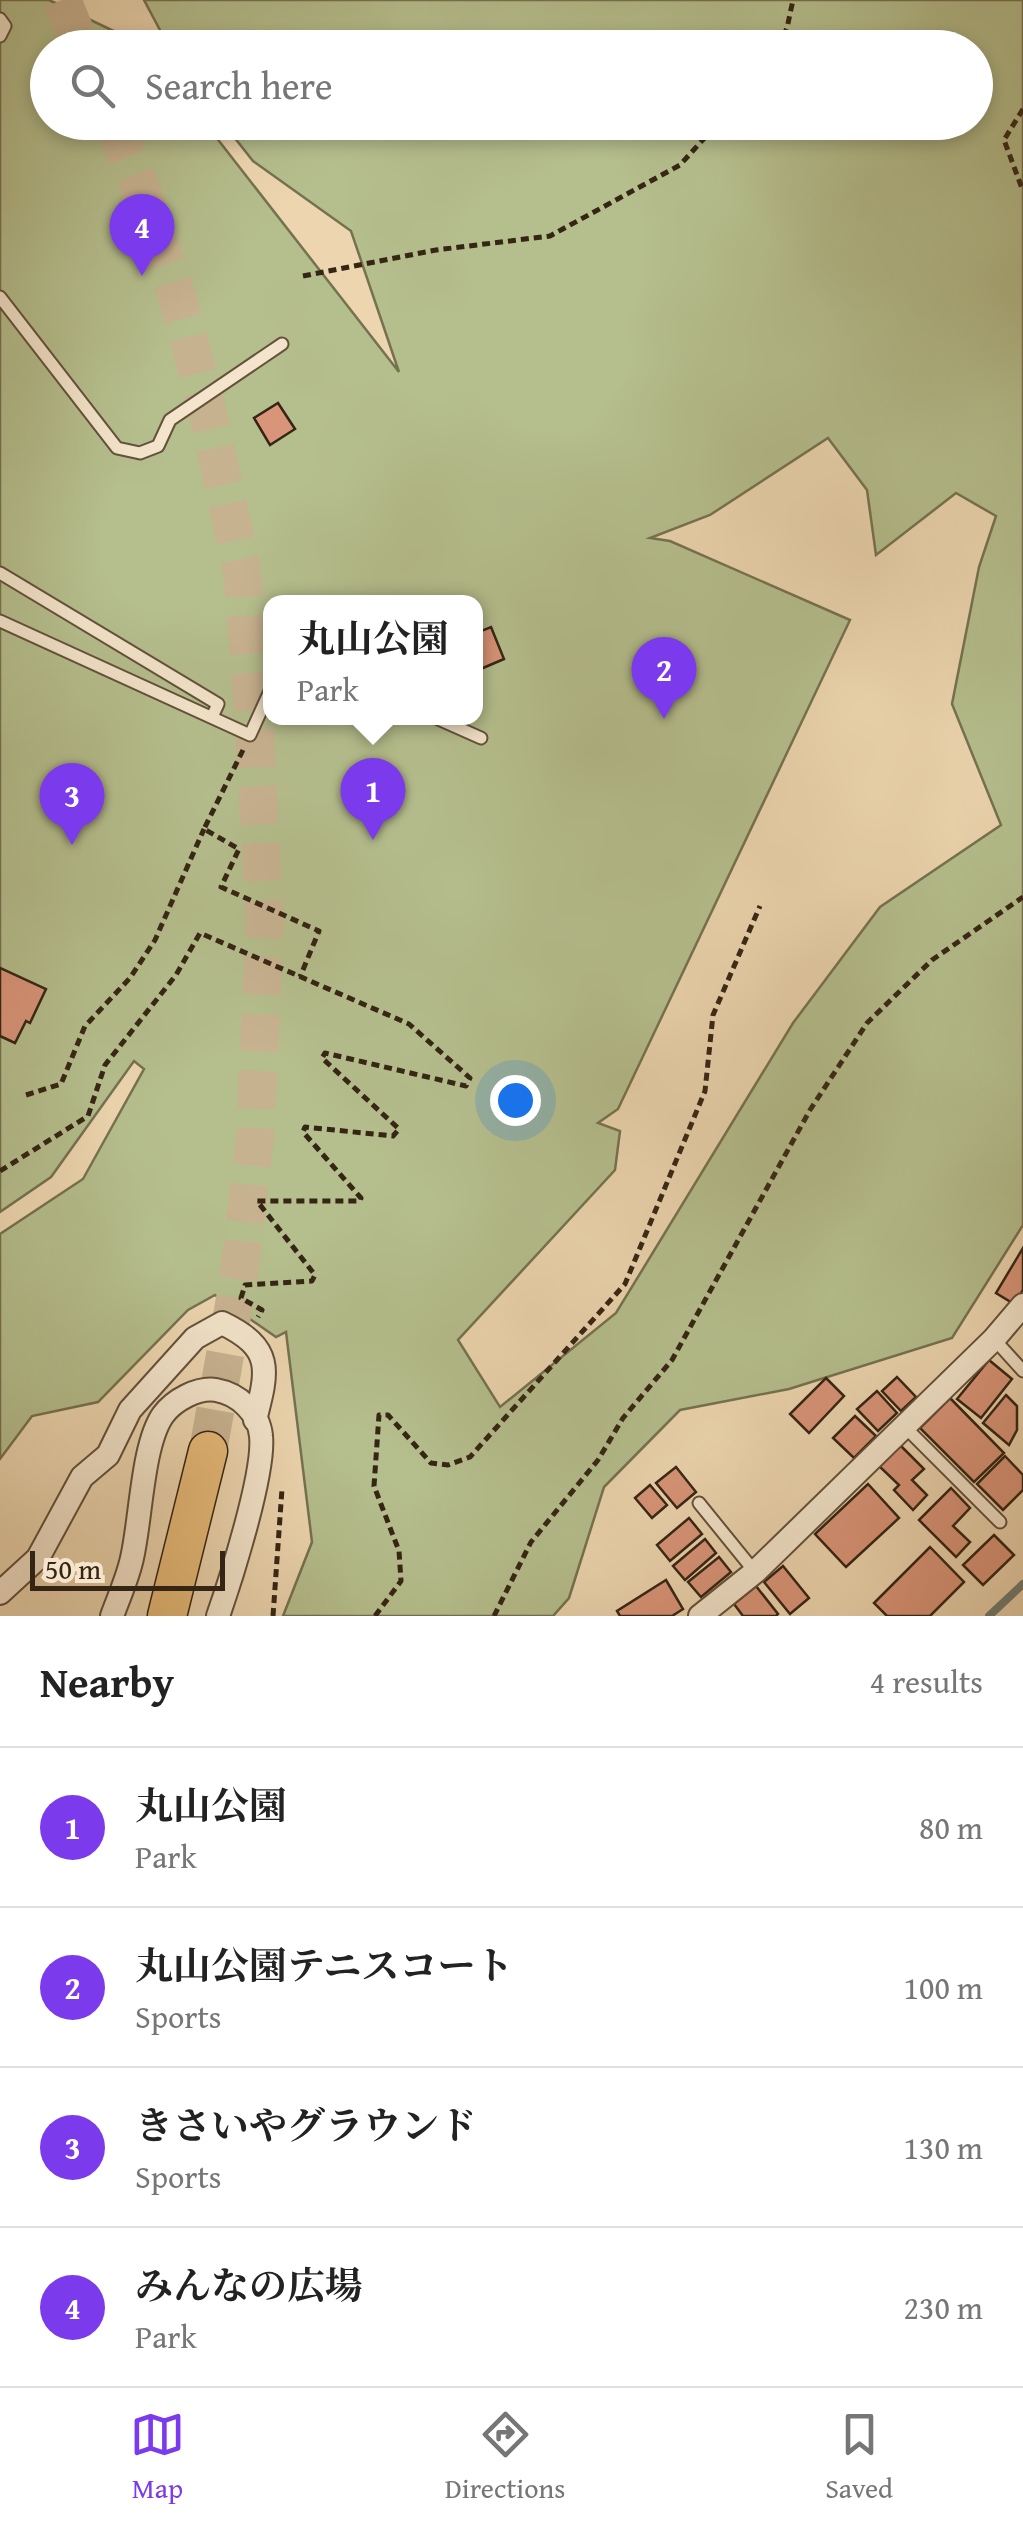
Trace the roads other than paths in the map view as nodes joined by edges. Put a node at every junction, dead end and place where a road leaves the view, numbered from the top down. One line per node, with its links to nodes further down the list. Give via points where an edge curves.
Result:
1 (0, 19): 2 (lane)
2 (0, 36)
3 (0, 297): 4 (lane, via 118,448 140,453 158,446 170,420)
4 (282, 344)
5 (0, 573): 8 (lane, via 218,704)
6 (0, 621): 8 (lane)
7 (263, 706): 8 (lane, via 250,735)
8 (212, 717)
9 (452, 725): 10 (lane)
10 (481, 738)
11 (1023, 1305): 12 (street)
12 (994, 1339): 13 (lane); 15 (street)
13 (1023, 1370)
14 (254, 1420): 20 (street, via 264,1359 246,1334 222,1323 195,1338 130,1410 108,1455 82,1477 38,1558); 21 (street, via 249,1406 210,1389 179,1399 162,1416 132,1560); 23 (street, via 261,1435 256,1479)
15 (904, 1426): 18 (lane); 19 (street)
16 (208, 1451): 22 (highway)
17 (699, 1503): 19 (lane)
18 (1000, 1522)
19 (755, 1572): 24 (street)
20 (0, 1593)
21 (112, 1616)
22 (167, 1616)
23 (218, 1616)
24 (700, 1616)

